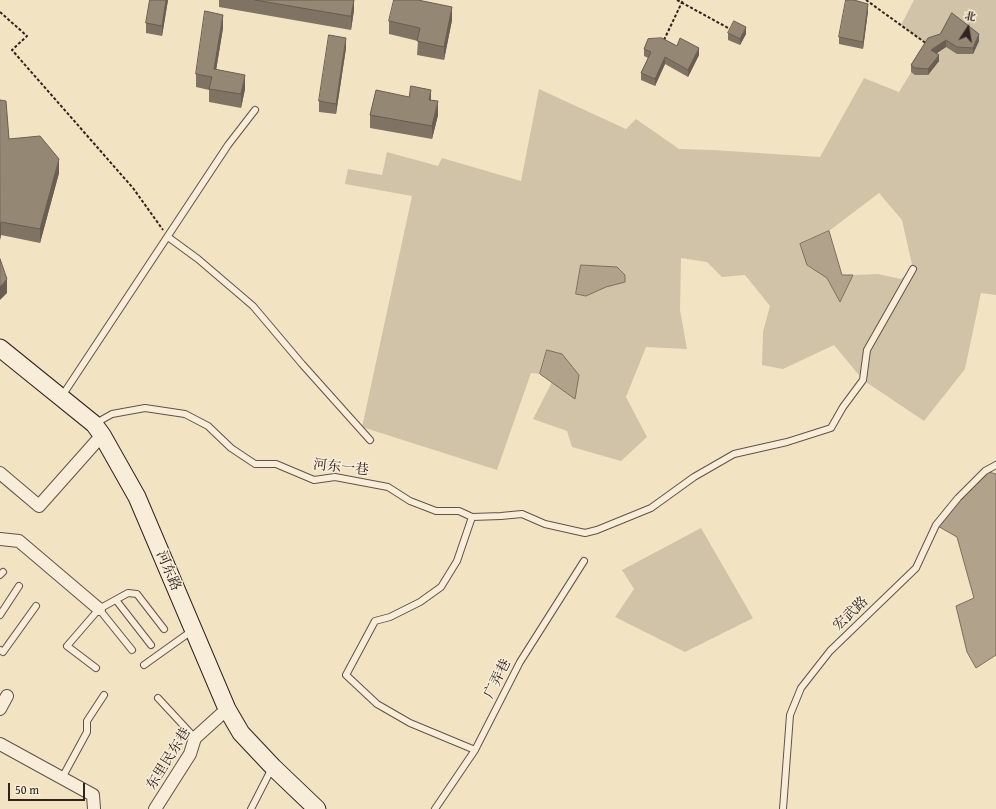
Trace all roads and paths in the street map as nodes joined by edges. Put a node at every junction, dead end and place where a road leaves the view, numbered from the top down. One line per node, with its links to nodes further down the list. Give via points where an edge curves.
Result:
1 (677, 0): 3 (path)
2 (866, 0): 7 (path)
3 (683, 1): 5 (path); 6 (path)
4 (0, 12): 9 (path, via 27,36 12,50 133,188)
5 (730, 29)
6 (662, 45)
7 (928, 45)
8 (256, 110): 9 (lane, via 228,145)
9 (168, 237): 12 (lane); 14 (lane, via 253,306)
10 (913, 269): 17 (lane, 河东一巷, via 867,350 863,380 831,428 787,442 734,454 694,477 650,508 597,530 584,533 545,524 522,514)
11 (0, 348): 12 (main road, 河东路)
12 (62, 398): 13 (main road, 河东路)
13 (98, 430): 16 (street, via 39,506); 17 (lane, 河东一巷, via 112,414 145,408 185,414 208,426 231,448 255,464 276,464 314,480 335,477 388,487 410,501 436,511 459,511); 26 (main road, 河东路, via 137,497)
14 (370, 440)
15 (996, 466): 47 (lane, 宏武路, via 985,471 958,498 936,525 916,568 830,651 801,688 790,715)
16 (0, 473)
17 (472, 517): 39 (lane, via 456,561 441,587 420,602 375,621 346,675 377,704 410,723)
18 (0, 538): 23 (street, via 19,541)
19 (584, 561): 39 (lane, 广弄巷, via 520,662)
20 (19, 586): 24 (lane)
21 (116, 600): 23 (lane); 25 (lane, via 128,593 138,594); 27 (lane)
22 (36, 606): 28 (lane, via 4,652)
23 (98, 609): 29 (lane); 31 (lane, via 67,646)
24 (0, 615)
25 (164, 629)
26 (193, 630): 30 (lane); 36 (main road, 河东路)
27 (151, 644)
28 (0, 650)
29 (132, 650)
30 (144, 665)
31 (96, 668)
32 (104, 695): 41 (lane, via 87,721 87,732)
33 (8, 696): 35 (street)
34 (158, 698): 37 (lane)
35 (0, 709)
36 (227, 709): 37 (street, 东里民东巷); 40 (main road, 河东路, via 241,733)
37 (195, 738): 43 (street, 东里民东巷, via 190,754)
38 (0, 744): 41 (street)
39 (475, 750): 46 (lane, 广弄巷)
40 (273, 767): 44 (lane); 45 (main road, 河东路)
41 (62, 778): 42 (street, via 92,795)
42 (94, 809)
43 (155, 809)
44 (251, 809)
45 (317, 809)
46 (435, 809)
47 (783, 809)

